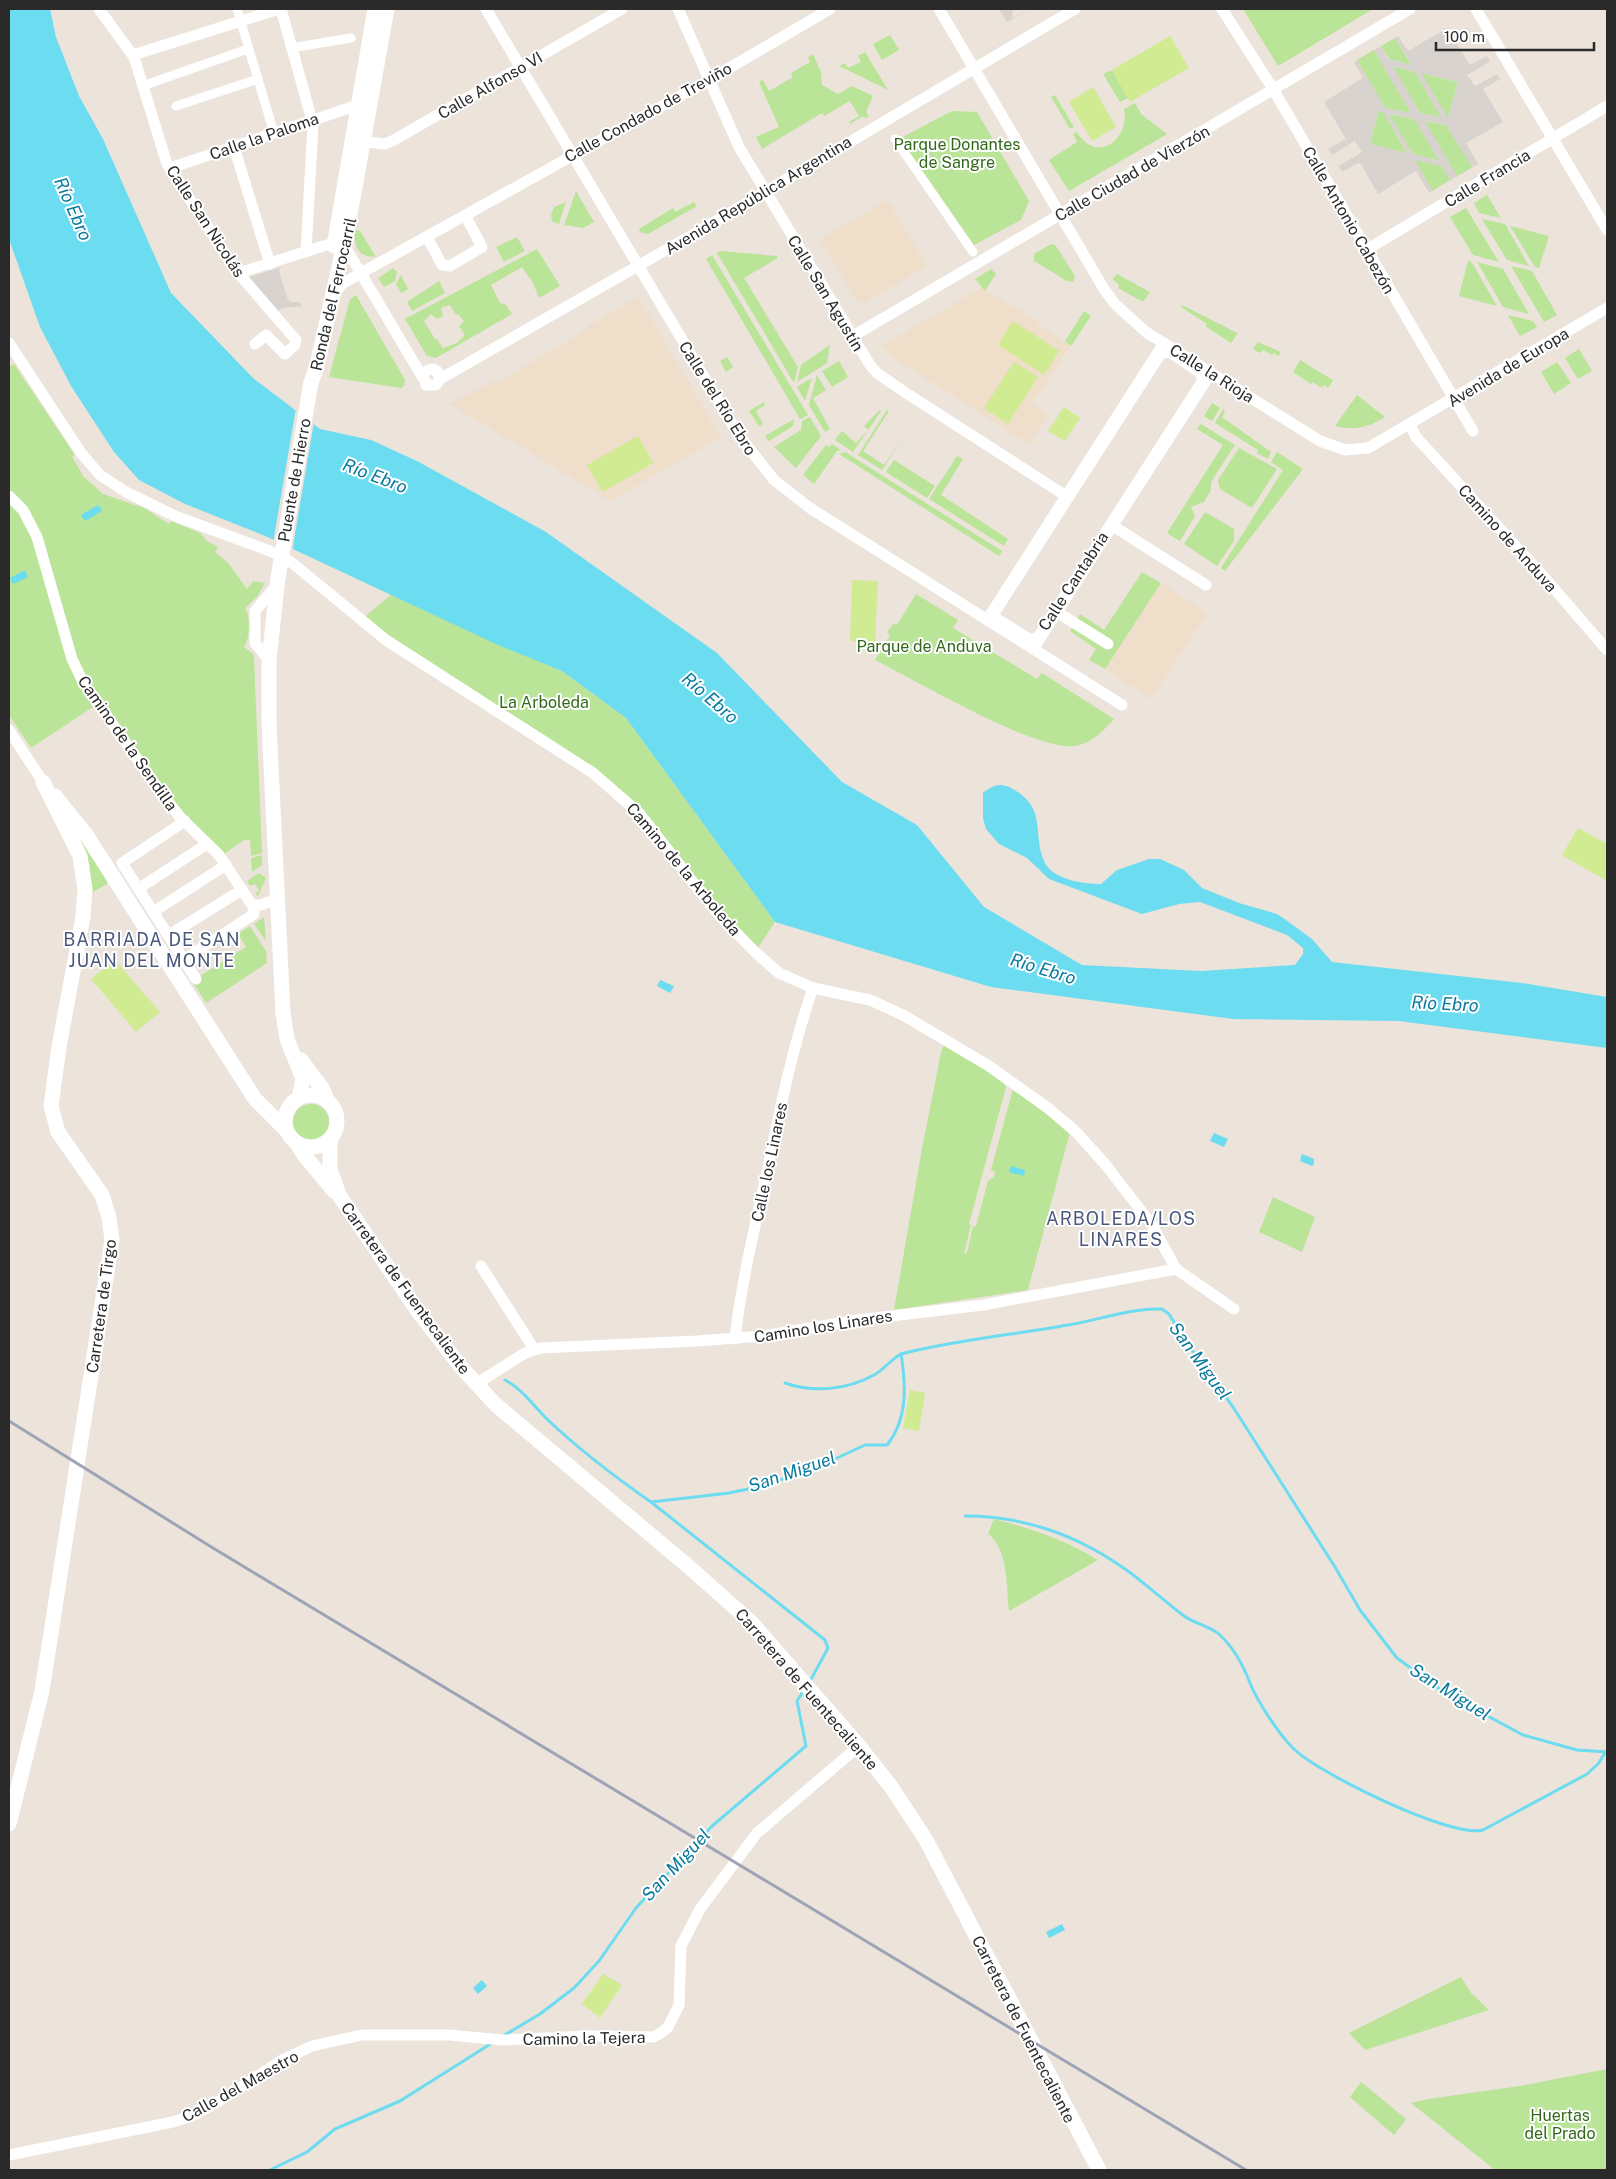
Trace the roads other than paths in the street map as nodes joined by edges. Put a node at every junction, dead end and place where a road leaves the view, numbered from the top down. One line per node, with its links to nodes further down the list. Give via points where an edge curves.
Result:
1 (100, 9): 19 (street, Calle San Nicolás)
2 (237, 9): 15 (street)
3 (280, 9): 15 (street); 17 (street)
4 (375, 9): 26 (main road, Ronda del Ferrocarril)
5 (388, 9): 33 (main road, Ronda del Ferrocarril)
6 (486, 9): 20 (street, Calle del Río Ebro)
7 (622, 9): 20 (street, Calle Alfonso VI)
8 (678, 9): 23 (street, Calle San Agustín)
9 (830, 9): 23 (street, Calle Condado de Treviño)
10 (939, 9): 21 (street, Calle la Rioja)
11 (1075, 9): 21 (street, Avenida República Argentina)
12 (1222, 9): 25 (street, Calle Antonio Cabezón)
13 (1410, 9): 25 (street, Calle Ciudad de Vierzón)
14 (1476, 9): 31 (street)
15 (239, 22): 18 (street); 19 (street)
16 (351, 38): 17 (street)
17 (291, 48): 29 (street)
18 (248, 49): 22 (street); 24 (street)
19 (133, 55): 36 (street, Calle San Nicolás, via 167,164)
20 (520, 68): 33 (street, Calle Alfonso VI, via 394,140 385,144); 35 (street, Calle del Río Ebro)
21 (973, 68): 37 (street, Avenida República Argentina); 38 (street, Calle la Rioja)
22 (258, 78): 27 (street); 30 (street)
23 (709, 80): 35 (street, Calle Condado de Treviño); 37 (street, Calle San Agustín, via 739,147)
24 (148, 84)
25 (1273, 89): 38 (street, Calle Ciudad de Vierzón); 43 (street, Calle Antonio Cabezón)
26 (358, 105): 29 (street, Calle la Paloma); 33 (main road, Ronda del Ferrocarril)
27 (176, 106)
28 (1607, 106): 31 (street, Calle Francia)
29 (311, 119): 30 (street, Calle la Paloma); 44 (street)
30 (274, 133): 34 (street, Calle la Paloma)
31 (1553, 138): 40 (street); 43 (street, Calle Francia)
32 (895, 139): 45 (street)
33 (358, 141): 42 (main road, Ronda del Ferrocarril)
34 (234, 147): 36 (street, Calle la Paloma); 46 (street)
35 (571, 155): 39 (street, Calle Condado de Treviño); 47 (street, Calle del Río Ebro)
36 (172, 169): 49 (street, Calle San Nicolás)
37 (765, 192): 47 (street, Avenida República Argentina); 52 (street, Calle San Agustín)
38 (1060, 214): 52 (street, Calle Ciudad de Vierzón); 55 (street, Calle la Rioja, via 1115,304)
39 (465, 215): 41 (street, Calle Condado de Treviño); 41 (street, via 482,248 446,268)
40 (1607, 230)
41 (427, 237): 48 (street, Calle Condado de Treviño)
42 (339, 244): 44 (street); 48 (street); 50 (main road, Ronda del Ferrocarril); 57 (main road, Ronda del Ferrocarril, via 309,376)
43 (1366, 250): 58 (street, Calle Antonio Cabezón)
44 (306, 252): 46 (street)
45 (973, 252)
46 (270, 264): 49 (street)
47 (638, 266): 48 (street, Avenida República Argentina, via 440,379 437,371 432,369 424,373 423,378); 68 (street, Calle del Río Ebro, via 738,434 774,480 810,508)
48 (361, 273): 50 (street, Calle Condado de Treviño, via 342,284)
49 (239, 274): 54 (street, Calle San Nicolás, via 296,340 285,354 266,335)
50 (332, 297): 57 (main road, Ronda del Ferrocarril)
51 (1607, 308): 58 (street, Avenida de Europa)
52 (852, 336): 62 (street, Calle San Agustín, via 877,373)
53 (9, 343): 91 (street, Camino de la Arboleda, via 82,453 109,483 175,516 291,562 386,640 593,773 639,814 718,914 755,952 779,973)
54 (255, 344)
55 (1166, 348): 55 (street, Calle Cantabria, via 1199,373 1202,380 1038,636 1031,639 996,617 996,612); 56 (street, Calle la Rioja); 62 (street)
56 (1210, 373): 59 (street, Calle la Rioja, via 1320,442 1346,450 1368,448); 63 (street, Calle Cantabria)
57 (311, 382): 64 (main road, Puente de Hierro)
58 (1454, 399): 59 (street, Avenida de Europa); 60 (street, Calle Antonio Cabezón)
59 (1410, 425): 73 (street, Camino de Anduva, via 1416,437)
60 (1473, 431)
61 (9, 496): 78 (street, Camino de la Sendilla, via 23,510 37,537 72,659 83,682 150,778)
62 (1066, 496): 68 (street)
63 (1113, 526): 65 (street); 66 (street, Calle Cantabria)
64 (277, 581): 67 (street, via 255,611); 69 (main road, Puente de Hierro)
65 (1206, 585)
66 (1057, 612): 71 (street); 72 (street, Calle Cantabria)
67 (255, 619): 69 (street); 70 (street)
68 (987, 620): 72 (street, Calle del Río Ebro)
69 (272, 628): 70 (street); 74 (main road, Puente de Hierro)
70 (255, 634): 74 (street, via 255,643)
71 (1108, 644)
72 (1033, 650): 75 (street, Calle del Río Ebro)
73 (1607, 650)
74 (269, 660): 83 (main road, Puente de Hierro)
75 (1122, 705)
76 (9, 730): 77 (street)
77 (43, 782): 86 (main road, via 87,836); 107 (main road, Carretera de Tirgo, via 80,856 85,889 51,1106 58,1132 102,1195 111,1228 110,1264 42,1691)
78 (185, 821): 79 (street, Camino de la Sendilla); 81 (street, via 122,863)
79 (207, 844): 80 (street, Camino de la Sendilla); 81 (street)
80 (226, 865): 82 (street, Camino de la Sendilla); 85 (street)
81 (138, 889): 85 (street)
82 (242, 890): 84 (street, Camino de la Sendilla); 87 (street)
83 (272, 901): 84 (street); 92 (main road, Puente de Hierro, via 284,1028)
84 (253, 904): 89 (street, via 254,914)
85 (153, 912): 87 (street)
86 (150, 935): 87 (street, via 160,931); 88 (main road)
87 (169, 935): 88 (street); 89 (street)
88 (159, 948): 93 (main road)
89 (183, 960): 90 (street)
90 (196, 978)
91 (813, 988): 101 (street, Camino de la Arboleda, via 870,1000 903,1015 988,1066 1048,1108 1076,1132 1105,1164 1152,1225); 103 (street, Calle los Linares, via 786,1083 747,1264)
92 (291, 1049): 94 (main road, via 312,1073); 95 (main road, Puente de Hierro, via 303,1079)
93 (255, 1099): 95 (main road, via 272,1108); 96 (main road)
94 (327, 1100): 95 (main road, via 313,1095); 97 (main road, via 335,1110 338,1122)
95 (294, 1102): 96 (main road, via 286,1113)
96 (286, 1129): 98 (main road)
97 (330, 1140): 98 (main road, via 315,1147); 99 (main road, via 330,1169)
98 (298, 1145): 99 (main road, via 328,1186)
99 (339, 1195): 105 (main road, Carretera de Fuentecaliente, via 417,1310)
100 (480, 1266): 104 (street)
101 (1176, 1269): 102 (street, Camino de la Arboleda); 103 (street, Camino los Linares, via 983,1305)
102 (1234, 1309)
103 (735, 1339): 104 (street, Camino los Linares)
104 (534, 1349): 105 (street, Camino los Linares)
105 (476, 1384): 106 (main road, Carretera de Fuentecaliente, via 544,1446 729,1601 771,1643)
106 (859, 1746): 108 (street, Camino la Tejera, via 757,1833 700,1909 682,1946 679,2005 668,2027 653,2037); 110 (main road, Carretera de Fuentecaliente, via 926,1840)
107 (9, 1824)
108 (497, 2040): 109 (street, Calle del Maestro, via 386,2034 337,2040 312,2046 282,2060 194,2115)
109 (9, 2155)
110 (1099, 2170)

